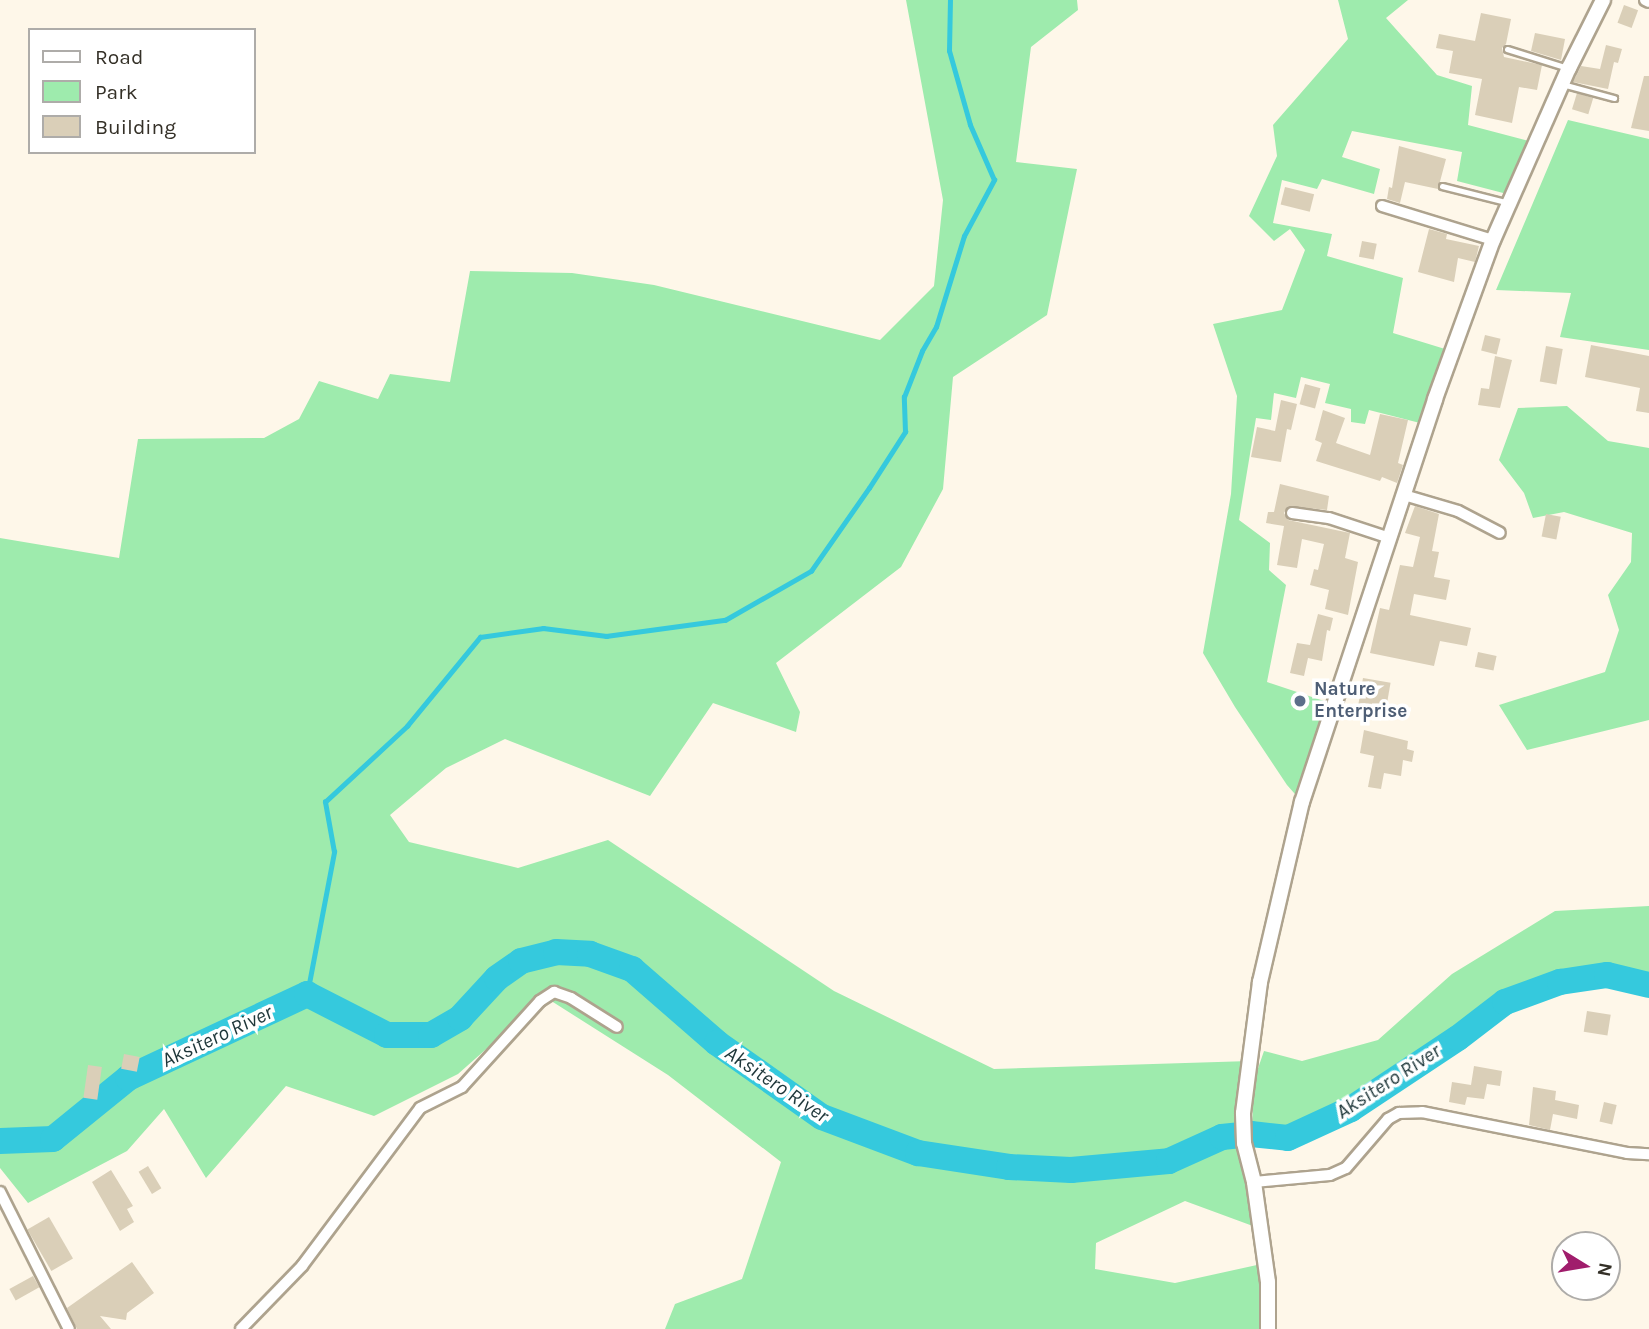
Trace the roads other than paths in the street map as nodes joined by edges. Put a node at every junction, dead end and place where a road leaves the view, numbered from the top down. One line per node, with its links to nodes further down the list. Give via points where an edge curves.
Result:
1 (1603, 0): 3 (street)
2 (1507, 49): 3 (lane)
3 (1569, 68): 4 (street)
4 (1562, 84): 5 (lane); 7 (street)
5 (1614, 98)
6 (1442, 186): 7 (lane)
7 (1509, 203): 9 (street)
8 (1382, 206): 9 (street)
9 (1493, 240): 10 (street)
10 (1404, 495): 12 (street, via 1458,511); 13 (street)
11 (1292, 513): 13 (street, via 1329,518)
12 (1500, 533)
13 (1390, 538): 16 (street, via 1302,802 1260,982 1243,1114 1244,1143)
14 (617, 1027): 19 (street, via 554,992 540,1001 461,1087 421,1108 302,1266)
15 (1649, 1154): 16 (street, via 1422,1112 1399,1113 1388,1119 1346,1168 1331,1175)
16 (1254, 1182): 20 (street, via 1268,1282)
17 (0, 1192): 18 (street)
18 (69, 1329)
19 (241, 1329)
20 (1268, 1329)

